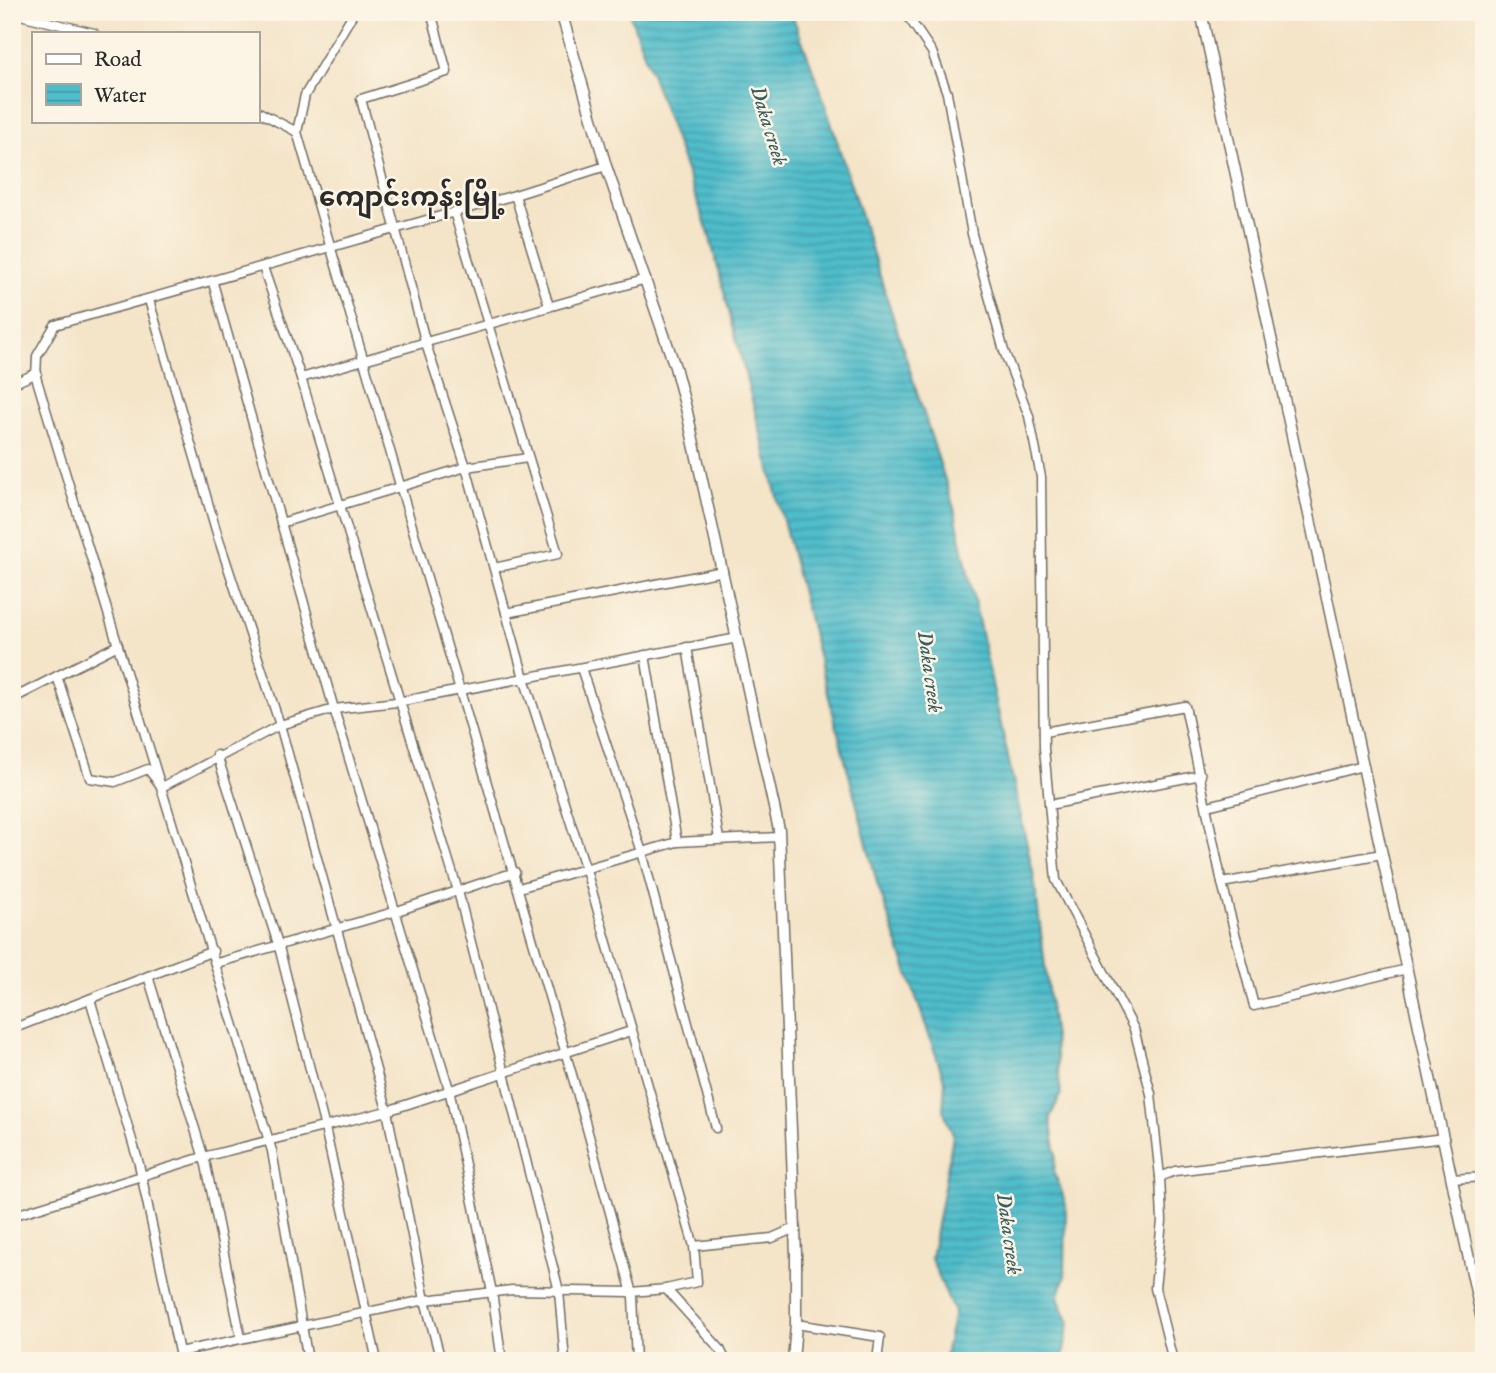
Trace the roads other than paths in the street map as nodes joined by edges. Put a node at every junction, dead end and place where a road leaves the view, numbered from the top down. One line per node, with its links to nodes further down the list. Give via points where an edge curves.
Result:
1 (354, 12): 9 (street, via 305,95)
2 (431, 12): 13 (street, via 447,72 361,99)
3 (561, 12): 10 (street)
4 (905, 12): 46 (street, via 932,52 947,93 972,234 1004,351 1029,416 1039,464)
5 (1201, 12): 48 (street)
6 (12, 13): 7 (street)
7 (90, 32)
8 (259, 112): 9 (street)
9 (297, 132): 14 (street)
10 (606, 166): 11 (street); 16 (street)
11 (515, 195): 12 (street); 19 (street)
12 (454, 212): 13 (street); 20 (street)
13 (398, 228): 14 (street); 21 (street)
14 (330, 247): 15 (street); 22 (street)
15 (263, 267): 17 (street); 24 (street)
16 (646, 279): 19 (street); 32 (street, via 687,412)
17 (213, 283): 18 (street); 30 (street)
18 (149, 300): 23 (street, via 55,325 37,356); 45 (street, via 218,537)
19 (549, 306): 20 (street)
20 (488, 324): 21 (street); 26 (street)
21 (426, 344): 22 (street); 27 (street)
22 (363, 359): 24 (street); 28 (street)
23 (37, 373): 25 (street); 35 (street)
24 (301, 378): 29 (street)
25 (12, 384)
26 (528, 458): 27 (street); 31 (street, via 558,554)
27 (467, 467): 28 (street); 31 (street)
28 (401, 488): 29 (street); 41 (street)
29 (339, 507): 30 (street); 43 (street)
30 (281, 523): 44 (street)
31 (494, 568): 33 (street)
32 (723, 571): 33 (street); 34 (street)
33 (506, 612): 40 (street)
34 (738, 638): 36 (street); 53 (street)
35 (118, 645): 39 (street); 50 (street)
36 (687, 647): 37 (street); 54 (street)
37 (645, 655): 38 (street); 55 (street)
38 (581, 667): 40 (street); 56 (street)
39 (57, 676): 42 (street); 50 (street, via 90,778 115,782 148,769)
40 (524, 678): 41 (street); 58 (street)
41 (461, 690): 43 (street); 59 (street)
42 (12, 699)
43 (397, 702): 44 (street); 62 (street)
44 (334, 709): 45 (street); 63 (street)
45 (280, 725): 47 (street); 64 (street)
46 (1044, 732): 49 (street, via 1185,706); 51 (street)
47 (217, 755): 50 (street); 65 (street)
48 (1363, 766): 52 (street); 57 (street)
49 (1201, 775): 51 (street); 52 (street)
50 (162, 787): 66 (street)
51 (1049, 805): 83 (street, via 1056,880 1134,1029 1151,1094)
52 (1208, 806): 60 (street)
53 (779, 837): 54 (street); 87 (street)
54 (719, 839): 55 (street)
55 (677, 842): 56 (street)
56 (642, 852): 58 (street); 78 (street)
57 (1382, 854): 60 (street); 68 (street)
58 (586, 870): 61 (street); 72 (street)
59 (514, 872): 61 (street); 62 (street)
60 (1222, 883): 68 (street, via 1255,1006)
61 (519, 888): 73 (street)
62 (458, 891): 63 (street); 74 (street)
63 (397, 911): 64 (street); 75 (street)
64 (335, 930): 65 (street); 76 (street)
65 (279, 947): 67 (street); 77 (street)
66 (213, 951): 67 (street); 69 (street)
67 (217, 963): 80 (street)
68 (1407, 969): 79 (street)
69 (148, 976): 70 (street); 81 (street)
70 (90, 999): 71 (street); 82 (street)
71 (12, 1028)
72 (631, 1031): 73 (street); 88 (street)
73 (566, 1050): 74 (street); 92 (street)
74 (503, 1071): 75 (street); 90 (street)
75 (449, 1089): 76 (street); 91 (street)
76 (387, 1111): 77 (street); 93 (street)
77 (325, 1128): 80 (street); 94 (street)
78 (716, 1128)
79 (1444, 1138): 83 (street, via 1175,1171); 85 (street)
80 (270, 1142): 81 (street); 96 (street)
81 (204, 1157): 82 (street); 98 (street)
82 (141, 1176): 86 (street); 98 (street, via 179,1352)
83 (1160, 1177): 108 (street, via 1162,1221 1155,1288)
84 (1484, 1177): 85 (street)
85 (1452, 1178): 97 (street)
86 (12, 1216)
87 (795, 1228): 88 (street, via 772,1238); 95 (street)
88 (694, 1246): 89 (street, via 697,1282)
89 (666, 1289): 92 (street); 105 (street)
90 (559, 1291): 91 (street); 92 (street); 103 (street)
91 (492, 1292): 93 (street); 102 (street)
92 (631, 1292): 104 (street)
93 (425, 1300): 94 (street); 101 (street)
94 (365, 1312): 96 (street); 100 (street)
95 (796, 1324): 106 (street); 107 (street, via 880,1337)
96 (300, 1326): 98 (street); 99 (street)
97 (1484, 1329)
98 (241, 1338)
99 (308, 1361)
100 (377, 1361)
101 (440, 1361)
102 (502, 1361)
103 (565, 1361)
104 (636, 1361)
105 (726, 1361)
106 (793, 1361)
107 (877, 1361)
108 (1172, 1361)

